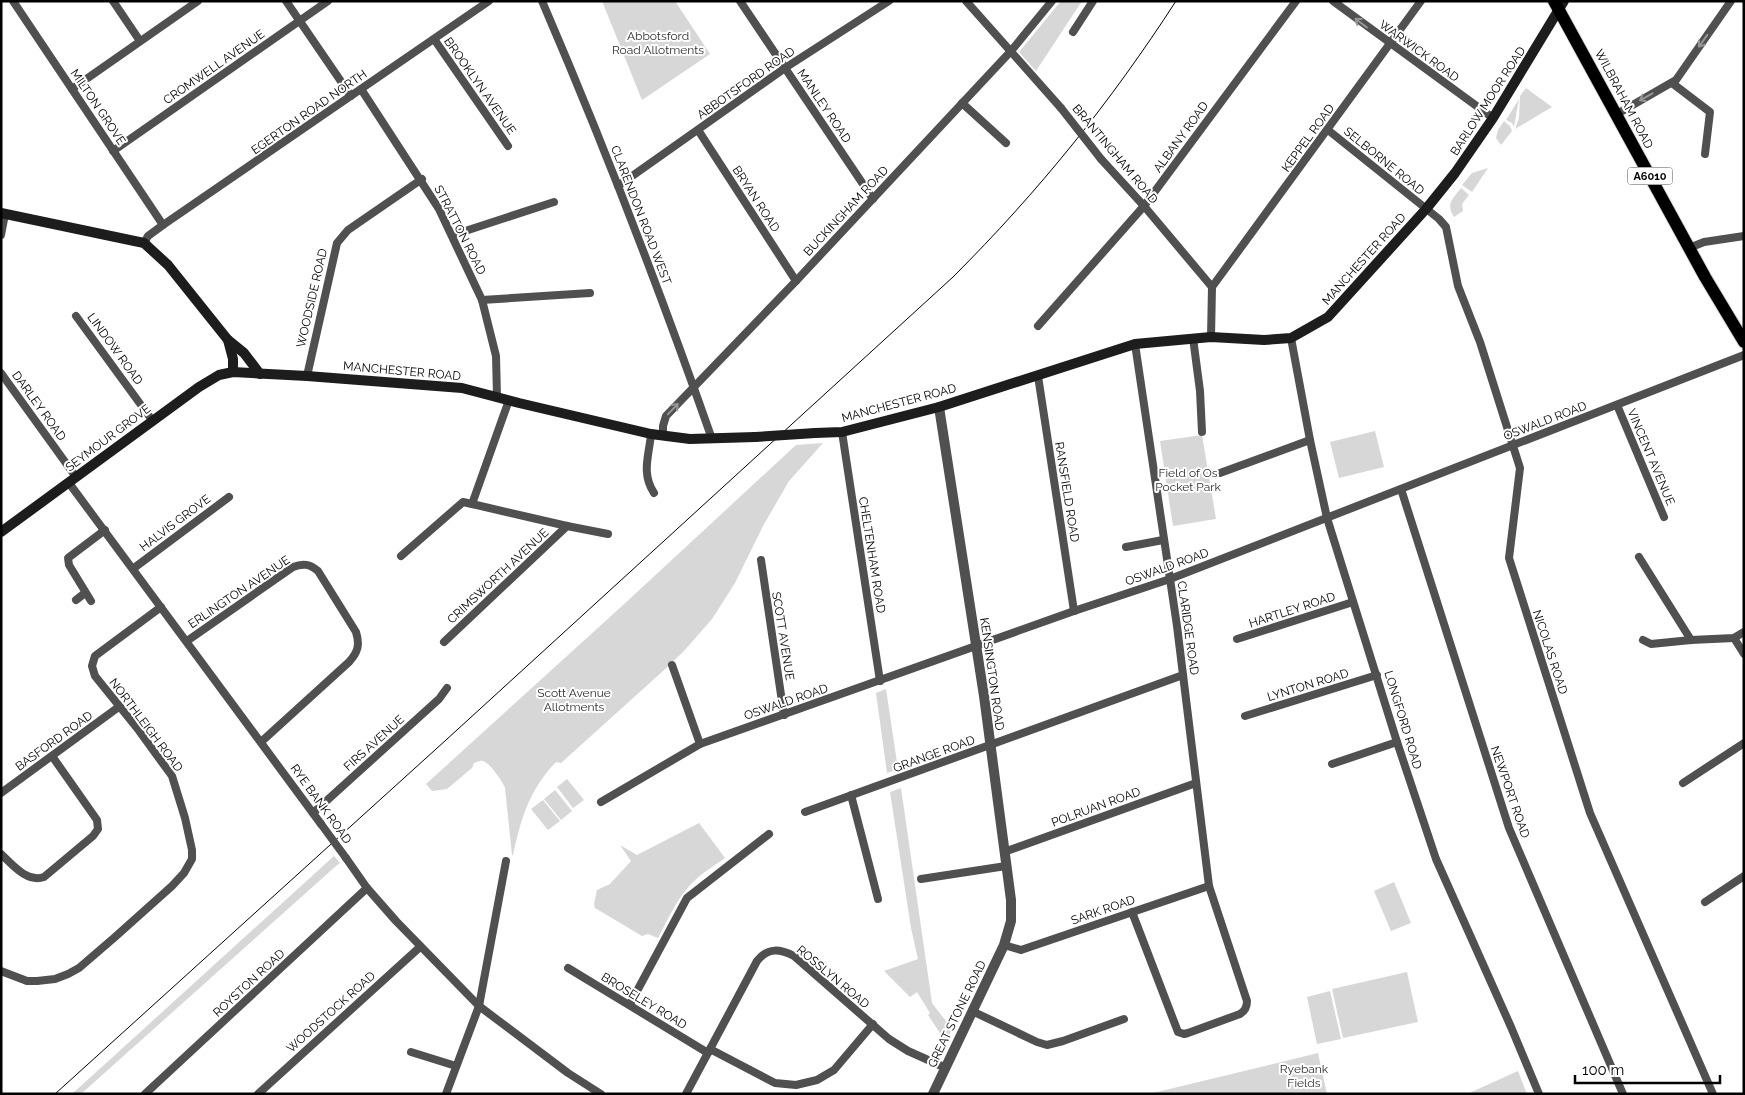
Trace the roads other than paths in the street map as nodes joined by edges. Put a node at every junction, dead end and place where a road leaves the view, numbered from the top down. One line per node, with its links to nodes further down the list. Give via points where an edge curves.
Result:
1 (13, 1): 26 (street, MILTON GROVE)
2 (113, 1): 21 (street)
3 (198, 1): 21 (street)
4 (286, 1): 18 (street)
5 (328, 1): 18 (street, CROMWELL AVENUE)
6 (489, 1): 20 (street, EGERTON ROAD NORTH)
7 (542, 1): 39 (street, CLARENDON ROAD WEST)
8 (740, 1): 24 (street, MANLEY ROAD)
9 (889, 1): 24 (street, ABBOTSFORD ROAD)
10 (966, 1): 23 (street, BRANTINGHAM ROAD)
11 (1052, 1): 23 (street, BUCKINGHAM ROAD)
12 (1093, 1): 19 (street)
13 (1296, 1): 42 (street, ALBANY ROAD)
14 (1333, 1): 22 (street, WARWICK ROAD, one-way to 14)
15 (1421, 1): 22 (street, KEPPEL ROAD)
16 (1731, 1): 25 (street, one-way to 25)
17 (1559, 4): 30 (highway, WILBRAHAM ROAD / A6010); 31 (main road, BARLOW MOOR ROAD)
18 (300, 21): 28 (street); 36 (street, CROMWELL AVENUE)
19 (1073, 32)
20 (434, 39): 27 (street, EGERTON ROAD NORTH); 35 (street, BROOKLYN AVENUE)
21 (140, 42): 26 (street)
22 (1390, 44): 31 (street, WARWICK ROAD); 33 (street, KEPPEL ROAD)
23 (1011, 51): 29 (street, BUCKINGHAM ROAD); 42 (street, BRANTINGHAM ROAD, bridge)
24 (785, 68): 32 (street, ABBOTSFORD ROAD); 40 (street, MANLEY ROAD)
25 (1672, 83): 30 (street, one-way to 30); 37 (street, via 1710,112)
26 (72, 89): 36 (street, MILTON GROVE)
27 (361, 89): 28 (street, EGERTON ROAD NORTH); 38 (street, STRATTON ROAD)
28 (351, 96): 45 (street, EGERTON ROAD NORTH)
29 (962, 103): 34 (street); 40 (street, BUCKINGHAM ROAD)
30 (1617, 114): 50 (highway, WILBRAHAM ROAD / A6010)
31 (1493, 118): 43 (main road, BARLOW MOOR ROAD)
32 (698, 130): 39 (street, ABBOTSFORD ROAD); 51 (street, BRYAN ROAD)
33 (1328, 130): 43 (street, SELBORNE ROAD); 52 (street, KEPPEL ROAD)
34 (1006, 143)
35 (508, 146)
36 (113, 151): 45 (street, MILTON GROVE)
37 (1705, 154)
38 (422, 179): 47 (street, STRATTON ROAD); 67 (street, WOODSIDE ROAD, via 348,230 336,243)
39 (618, 186): 69 (street, CLARENDON ROAD WEST)
40 (873, 199): 51 (street, BUCKINGHAM ROAD)
41 (554, 202): 47 (street)
42 (1144, 206): 52 (street, BRANTINGHAM ROAD); 56 (street, ALBANY ROAD)
43 (1426, 210): 59 (main road, MANCHESTER ROAD, via 1328,317); 81 (street, NICOLAS ROAD, via 1440,218 1446,227 1458,286 1480,342)
44 (3, 213): 46 (street); 49 (main road)
45 (163, 225): 49 (street, EGERTON ROAD NORTH)
46 (1, 235)
47 (453, 236): 54 (street, STRATTON ROAD)
48 (1744, 236): 50 (street, via 1704,242)
49 (144, 243): 60 (main road, via 168,265)
50 (1689, 248): 61 (highway, WILBRAHAM ROAD / A6010)
51 (796, 281): 69 (street, BUCKINGHAM ROAD)
52 (1212, 288): 57 (street)
53 (590, 293): 54 (street)
54 (482, 300): 70 (street, STRATTON ROAD, via 496,356)
55 (76, 316): 74 (street, LINDOW ROAD)
56 (1038, 326)
57 (1211, 337): 58 (main road, MANCHESTER ROAD); 59 (main road, MANCHESTER ROAD)
58 (1193, 338): 62 (main road, MANCHESTER ROAD); 76 (street)
59 (1291, 338): 80 (street, LONGFORD ROAD)
60 (228, 340): 64 (main road); 66 (main road, via 244,353)
61 (1744, 342)
62 (1135, 344): 68 (main road, MANCHESTER ROAD); 94 (street, CLARIDGE ROAD)
63 (1744, 355): 72 (street, OSWALD ROAD)
64 (233, 372): 66 (main road, MANCHESTER ROAD); 74 (main road, SEYMOUR GROVE, via 213,378)
65 (1, 373): 83 (street, DARLEY ROAD)
66 (260, 374): 67 (main road, MANCHESTER ROAD)
67 (306, 376): 70 (main road, MANCHESTER ROAD, via 462,388)
68 (1038, 376): 73 (main road, MANCHESTER ROAD); 106 (street, RANSFIELD ROAD)
69 (694, 388): 78 (street, BUCKINGHAM ROAD, one-way to 69, via 666,416); 79 (street, CLARENDON ROAD WEST)
70 (497, 397): 71 (main road, MANCHESTER ROAD)
71 (509, 400): 77 (main road, MANCHESTER ROAD); 87 (street)
72 (1617, 405): 81 (street, OSWALD ROAD); 88 (street, VINCENT AVENUE)
73 (939, 407): 75 (main road, MANCHESTER ROAD); 114 (street, KENSINGTON ROAD)
74 (152, 420): 83 (main road, SEYMOUR GROVE)
75 (842, 432): 79 (main road, MANCHESTER ROAD, bridge); 119 (street, CHELTENHAM ROAD)
76 (1202, 432)
77 (651, 434): 78 (main road, MANCHESTER ROAD); 85 (street, via 646,469 648,484)
78 (663, 436): 79 (main road, MANCHESTER ROAD)
79 (712, 439)
80 (1310, 440): 82 (street); 89 (street, LONGFORD ROAD)
81 (1512, 445): 84 (street, OSWALD ROAD); 171 (street, NICOLAS ROAD, via 1520,468 1509,558 1590,813)
82 (1220, 473)
83 (73, 480): 91 (street, RYE BANK ROAD); 92 (main road, SEYMOUR GROVE)
84 (1401, 489): 89 (street, OSWALD ROAD); 170 (street, NEWPORT ROAD, via 1509,828)
85 (654, 493)
86 (229, 497): 99 (street, HALVIS GROVE)
87 (472, 504): 90 (street, CRIMSWORTH AVENUE); 96 (street, via 463,502)
88 (1664, 517)
89 (1327, 518): 100 (street, OSWALD ROAD); 104 (street, LONGFORD ROAD)
90 (567, 526): 93 (street, CRIMSWORTH AVENUE); 113 (street, CRIMSWORTH AVENUE)
91 (105, 530): 99 (street, RYE BANK ROAD); 101 (street, via 68,558 68,565)
92 (1, 532)
93 (608, 534)
94 (1163, 540): 95 (street); 100 (street, CLARIDGE ROAD)
95 (1126, 547)
96 (401, 556)
97 (1639, 557): 111 (street)
98 (760, 560): 122 (street, SCOTT AVENUE)
99 (134, 568): 105 (street, RYE BANK ROAD)
100 (1170, 579): 106 (street, OSWALD ROAD); 117 (street, CLARIDGE ROAD)
101 (85, 593): 102 (street); 103 (street)
102 (76, 600)
103 (91, 601)
104 (1353, 602): 109 (street, HARTLEY ROAD); 118 (street, LONGFORD ROAD)
105 (161, 607): 112 (street, RYE BANK ROAD); 121 (street, NORTHLEIGH ROAD, via 92,660 95,676)
106 (1074, 611): 114 (street, OSWALD ROAD)
107 (1744, 632): 108 (street)
108 (1734, 638): 111 (street); 115 (street)
109 (1237, 639)
110 (1643, 640): 111 (street, via 1651,644)
111 (1692, 640)
112 (187, 642): 124 (street, RYE BANK ROAD); 124 (street, ERLINGTON AVENUE, via 293,567 305,564 318,571 356,632 358,648 349,662)
113 (444, 642)
114 (976, 647): 119 (street, OSWALD ROAD); 128 (street, KENSINGTON ROAD)
115 (1744, 654)
116 (672, 665): 127 (street)
117 (1183, 675): 128 (street, GRANGE ROAD); 131 (street, CLARIDGE ROAD)
118 (1377, 675): 123 (street, LYNTON ROAD); 125 (street, LONGFORD ROAD)
119 (880, 681): 122 (street, OSWALD ROAD)
120 (446, 688): 137 (street, FIRS AVENUE, via 440,699)
121 (120, 706): 129 (street, BASFORD ROAD); 153 (street, NORTHLEIGH ROAD, via 172,776 192,850 189,865 172,886 79,968 68,974 32,981)
122 (784, 714): 127 (street, OSWALD ROAD)
123 (1245, 716)
124 (261, 742): 137 (street, RYE BANK ROAD)
125 (1397, 742): 130 (street); 169 (street, LONGFORD ROAD, via 1436,859)
126 (1744, 743): 132 (street)
127 (700, 744): 135 (street, OSWALD ROAD)
128 (990, 746): 134 (street, GRANGE ROAD); 139 (street, KENSINGTON ROAD)
129 (52, 756): 133 (street, BASFORD ROAD); 140 (street, via 97,820 98,829 94,836 37,880 28,878)
130 (1332, 764)
131 (1196, 783): 139 (street, POLRUAN ROAD); 145 (street, CLARIDGE ROAD)
132 (1683, 783)
133 (1, 793)
134 (851, 796): 136 (street, GRANGE ROAD); 147 (street)
135 (601, 802)
136 (805, 812)
137 (313, 813): 146 (street, RYE BANK ROAD, bridge)
138 (769, 834): 154 (street, via 687,898)
139 (1004, 852): 142 (street, KENSINGTON ROAD)
140 (1, 854)
141 (506, 861): 155 (street)
142 (1006, 866): 144 (street); 150 (street, KENSINGTON ROAD, via 1011,921)
143 (1744, 876): 148 (street)
144 (921, 879)
145 (1209, 886): 149 (street, SARK ROAD); 149 (street, CLARIDGE ROAD, via 1247,1005 1240,1014 1188,1033 1181,1034 1176,1029)
146 (367, 888): 151 (street, RYE BANK ROAD); 163 (street, ROYSTON ROAD)
147 (878, 899)
148 (1705, 902)
149 (1132, 912): 150 (street, SARK ROAD, via 1021,950)
150 (1004, 944): 156 (street, GREAT STONE ROAD)
151 (420, 947): 155 (street, RYE BANK ROAD); 164 (street, WOODSTOCK ROAD)
152 (568, 968): 154 (street, BROSELEY ROAD)
153 (1, 971)
154 (630, 1004): 159 (street, BROSELEY ROAD)
155 (479, 1006): 161 (street); 166 (street, RYE BANK ROAD)
156 (972, 1011): 157 (street, via 1047,1045); 162 (street, GREAT STONE ROAD)
157 (1124, 1019)
158 (873, 1024): 159 (street, BROSELEY ROAD, via 834,1070 803,1084 775,1083); 159 (street, ROSSLYN ROAD, via 794,956 775,950 762,955 757,961); 162 (street, ROSSLYN ROAD, via 899,1046)
159 (709, 1051): 167 (street, ROSSLYN ROAD)
160 (411, 1052): 161 (street)
161 (456, 1066): 165 (street)
162 (946, 1068): 168 (street, GREAT STONE ROAD)
163 (145, 1094)
164 (258, 1094)
165 (446, 1094)
166 (601, 1094)
167 (686, 1094)
168 (933, 1094)
169 (1539, 1094)
170 (1623, 1094)
171 (1713, 1094)

